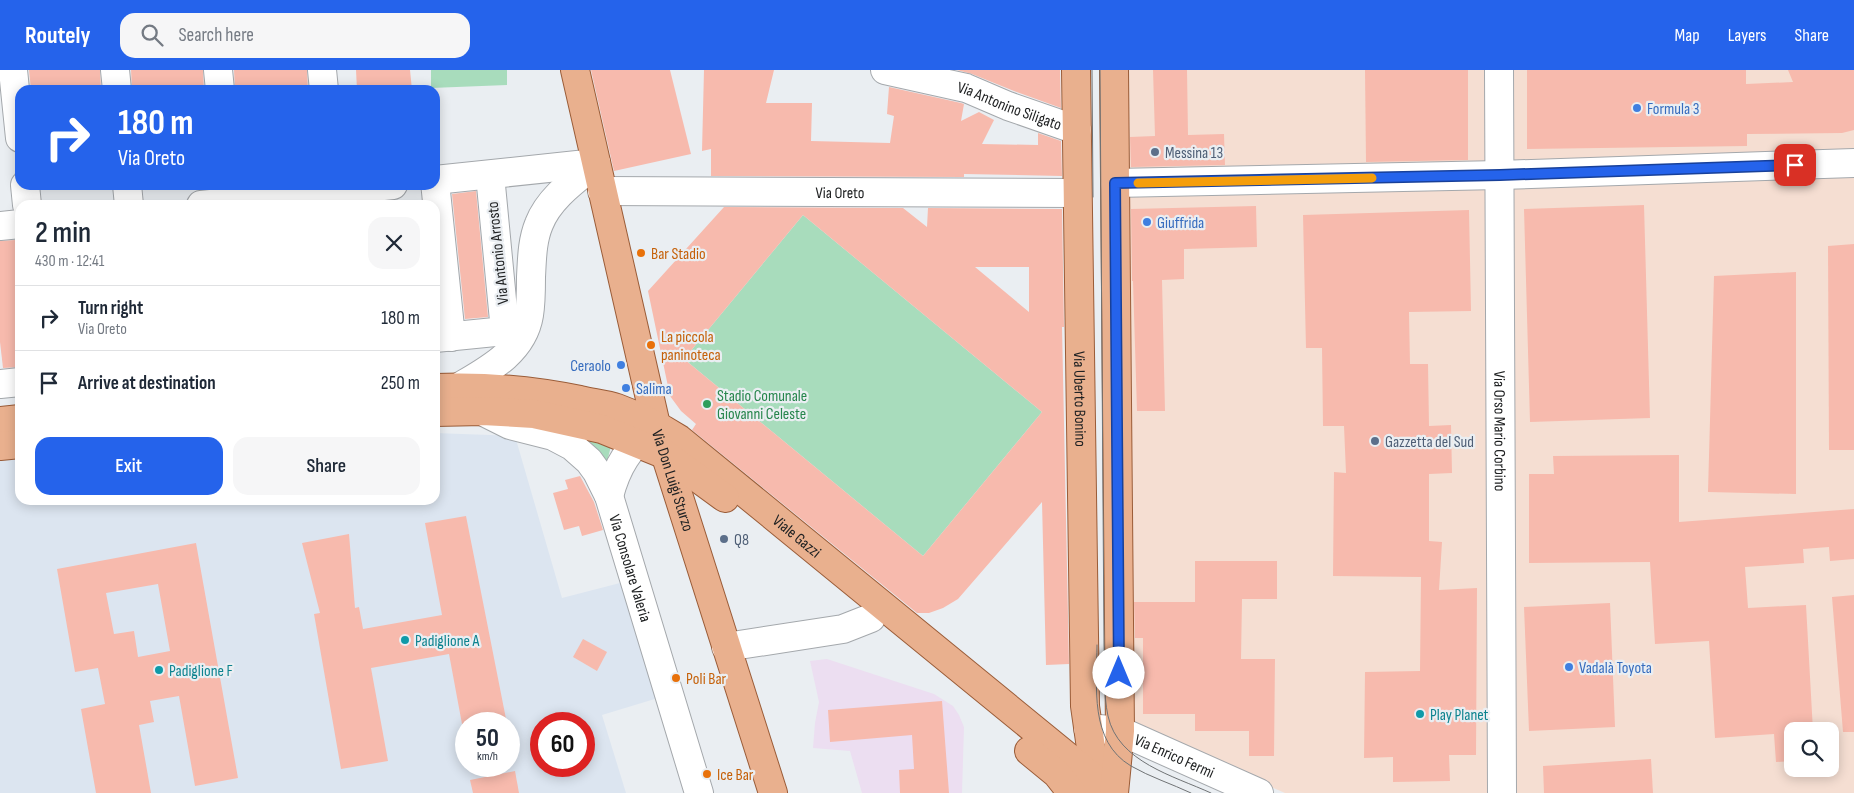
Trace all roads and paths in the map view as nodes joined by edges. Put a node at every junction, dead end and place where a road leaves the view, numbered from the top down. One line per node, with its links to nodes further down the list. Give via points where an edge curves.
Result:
1 (13, 70): 13 (street)
2 (115, 70): 10 (street)
3 (218, 70): 11 (street)
4 (322, 70): 12 (street)
5 (575, 70): 15 (main road)
6 (885, 70): 14 (street, Via Antonino Siligato, via 966,88)
7 (1076, 70): 14 (main road, Via Uberto Bonino)
8 (1114, 70): 20 (main road)
9 (1499, 70): 18 (street, Via Orso Mario Corbino)
10 (116, 85)
11 (220, 85)
12 (324, 85)
13 (15, 89)
14 (1076, 130): 23 (main road, Via Uberto Bonino)
15 (596, 163): 17 (street); 22 (main road, Via Don Luigi Sturzo); 32 (street, via 567,187 539,223 533,245 529,316 520,341 502,360)
16 (1854, 163): 18 (street)
17 (490, 175): 19 (street); 29 (street, Via Antonio Arrosto, via 505,331)
18 (1500, 175): 20 (street); 53 (street, Via Orso Mario Corbino)
19 (440, 180)
20 (1115, 183): 47 (main road)
21 (360, 190): 24 (street)
22 (602, 191): 23 (street, Via Oreto); 37 (main road, Via Don Luigi Sturzo)
23 (1078, 193): 46 (main road, Via Uberto Bonino)
24 (334, 194): 25 (street)
25 (231, 197)
26 (15, 224): 27 (street)
27 (0, 226)
28 (440, 279): 29 (street)
29 (443, 338)
30 (15, 382): 31 (street)
31 (0, 384)
32 (447, 388): 37 (main road, Viale Gazzi, via 533,392 568,398 616,408)
33 (483, 411): 34 (main road, Viale Gazzi); 38 (main road, Viale Gazzi, via 562,419); 42 (street, Via Consolare Valeria, via 510,425 553,436 572,446 598,472)
34 (440, 412)
35 (15, 420): 36 (main road)
36 (0, 421)
37 (656, 425): 38 (street); 41 (main road, Via Don Luigi Sturzo); 45 (main road, Viale Gazzi, via 686,443)
38 (635, 442): 41 (main road, Viale Gazzi); 42 (street, via 618,469)
39 (15, 444): 40 (main road)
40 (0, 446)
41 (666, 456): 43 (main road, Viale Gazzi, via 736,507); 44 (main road, Via Don Luigi Sturzo)
42 (609, 496): 50 (street, Via Consolare Valeria)
43 (871, 618): 44 (street, via 843,629); 48 (main road, Viale Gazzi)
44 (726, 647): 51 (main road, Via Don Luigi Sturzo)
45 (1032, 728): 46 (main road, via 1058,733); 49 (main road, Viale Gazzi)
46 (1088, 728): 47 (street, Via Enrico Fermi); 49 (main road, Via Uberto Bonino)
47 (1120, 731): 49 (main road); 52 (street, Via Enrico Fermi)
48 (1065, 784): 49 (main road, Viale Gazzi)
49 (1107, 785)
50 (699, 793)
51 (773, 793)
52 (1259, 793)
53 (1502, 793)

